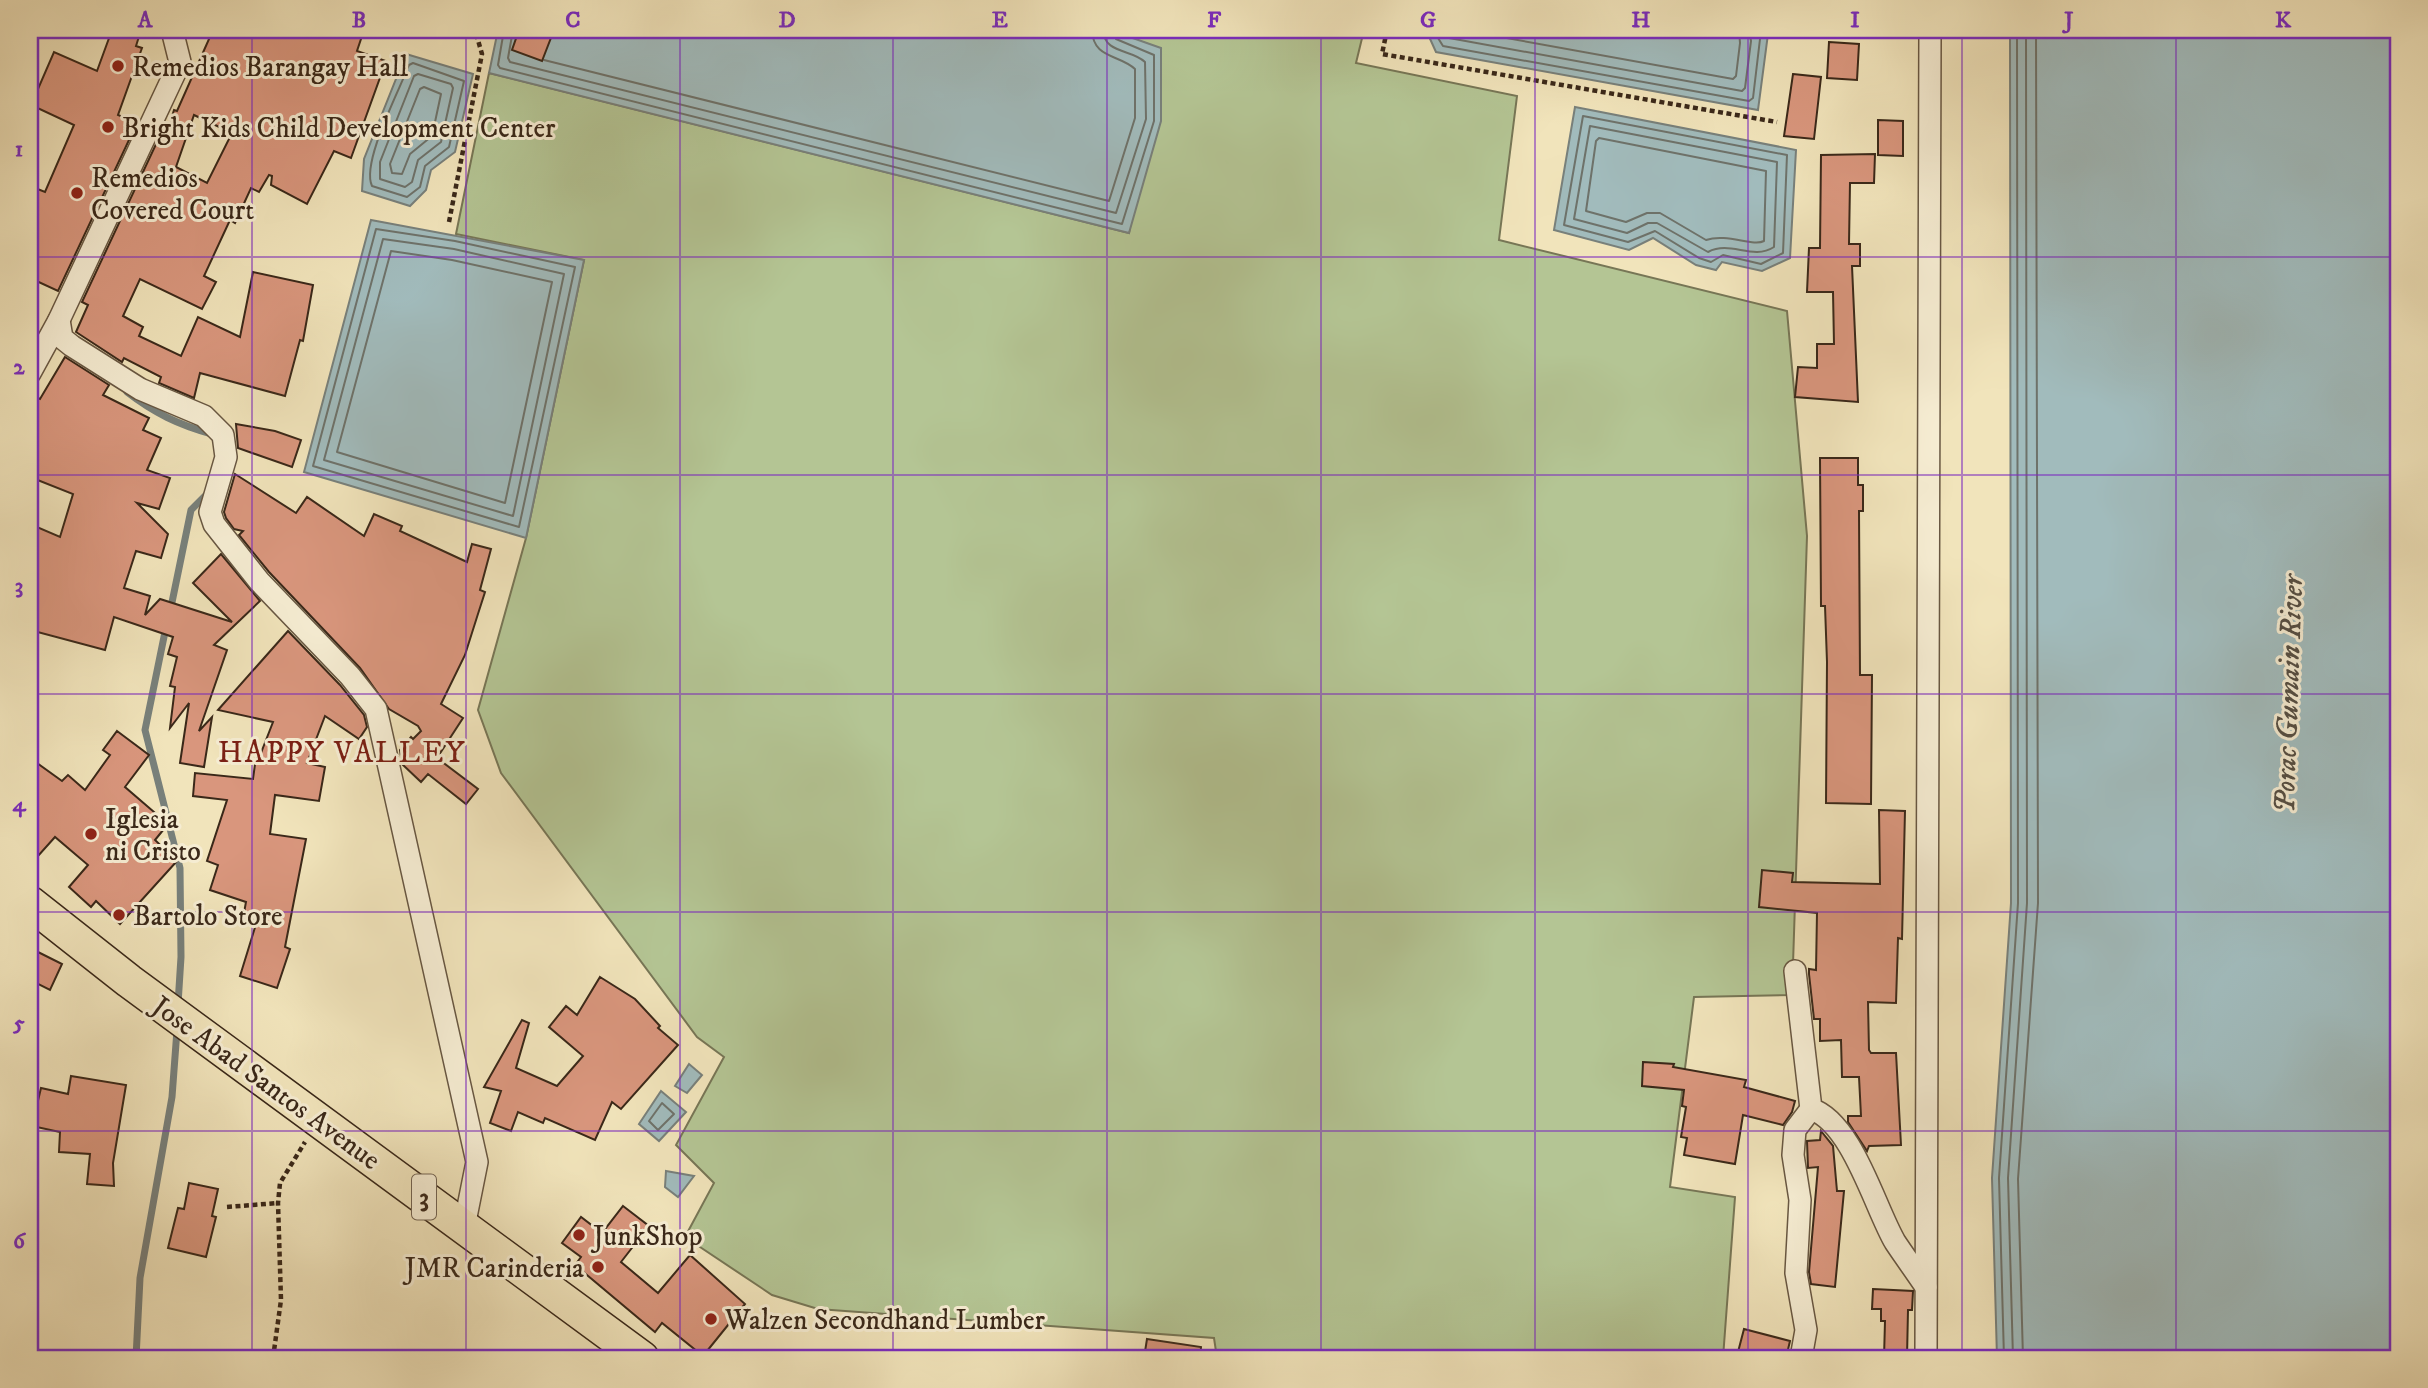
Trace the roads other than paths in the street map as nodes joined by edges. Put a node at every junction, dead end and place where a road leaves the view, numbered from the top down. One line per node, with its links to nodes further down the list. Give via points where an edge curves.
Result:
1 (172, 30): 3 (street, via 180,62)
2 (1930, 30): 9 (street)
3 (59, 320): 4 (street); 8 (street, via 62,338 72,346 140,389 204,416 223,435 226,457 210,513 214,524 259,582 376,709 477,1162)
4 (30, 373)
5 (30, 903): 8 (highway, Jose Abad Santos Avenue / 3)
6 (1795, 971): 7 (street)
7 (1811, 1110): 9 (street, via 1823,1113 1860,1163 1894,1241); 11 (street, via 1795,1130 1793,1155 1800,1200 1796,1273 1806,1330)
8 (464, 1227): 10 (highway, Jose Abad Santos Avenue / 3)
9 (1926, 1287): 12 (street)
10 (642, 1358)
11 (1801, 1358)
12 (1926, 1358)

